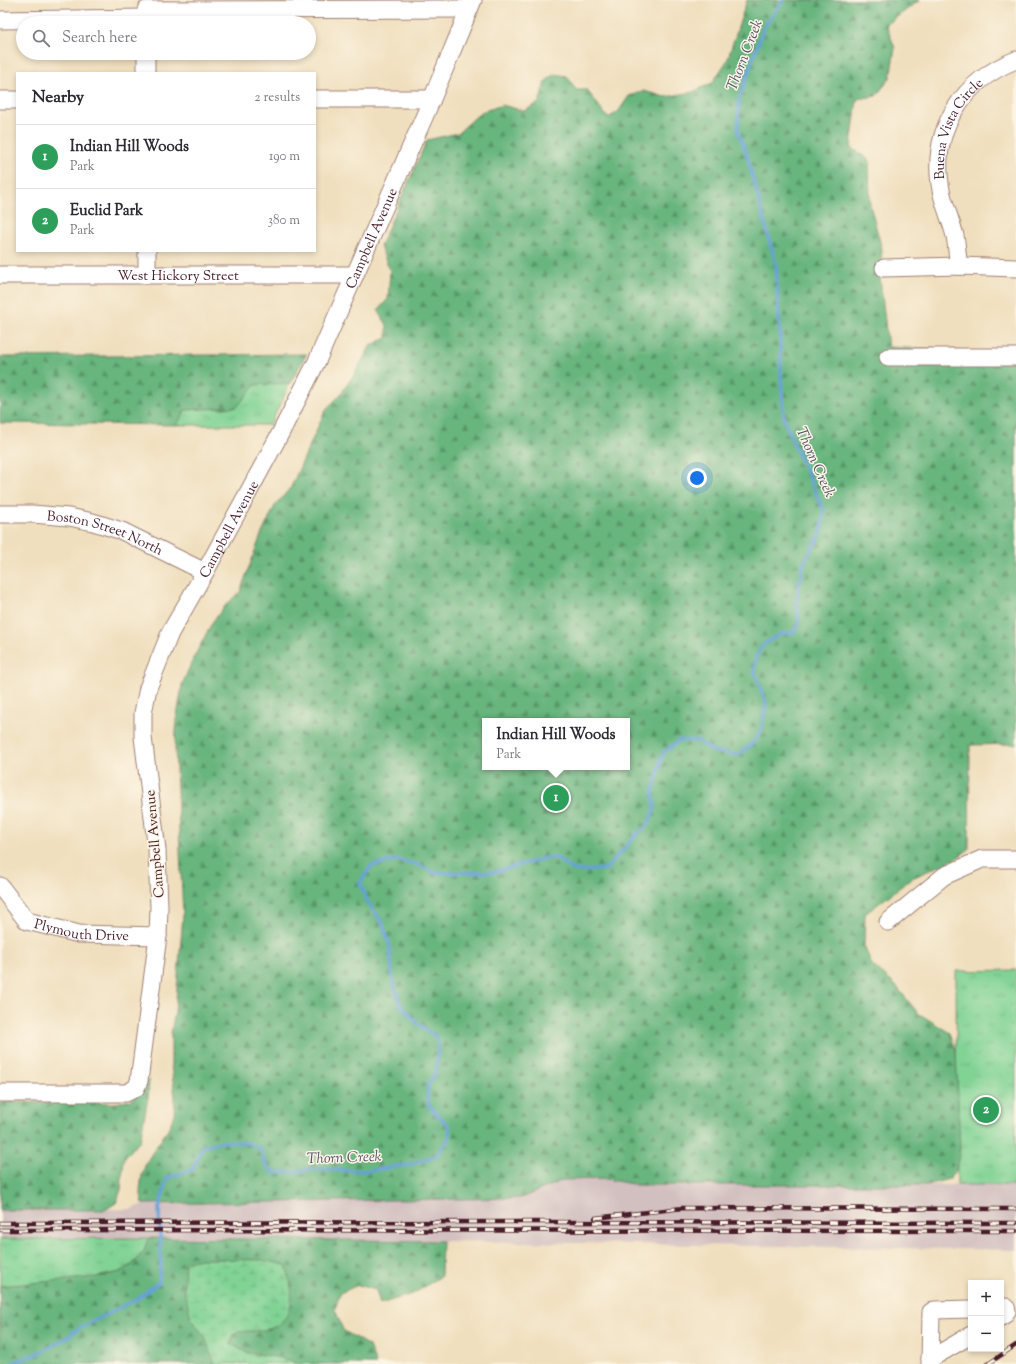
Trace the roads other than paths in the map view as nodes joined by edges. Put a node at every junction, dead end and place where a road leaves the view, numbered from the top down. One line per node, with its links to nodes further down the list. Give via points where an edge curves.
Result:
1 (470, 4): 2 (street); 9 (street, Campbell Avenue)
2 (146, 13): 3 (street)
3 (83, 16)
4 (16, 19): 5 (street)
5 (0, 20)
6 (146, 60): 8 (street)
7 (1016, 60): 14 (street, Buena Vista Circle, via 994,70 963,96 947,122 940,147 940,185 955,236)
8 (146, 72)
9 (432, 98): 10 (street); 19 (street, Campbell Avenue)
10 (316, 99)
11 (0, 100): 12 (street)
12 (16, 100)
13 (147, 252): 18 (street)
14 (959, 266): 15 (street); 16 (street)
15 (884, 268)
16 (1016, 268)
17 (0, 275): 18 (street, West Hickory Street)
18 (147, 275): 19 (street, West Hickory Street)
19 (355, 275): 23 (street, Campbell Avenue, via 317,361)
20 (888, 357): 21 (street)
21 (1016, 357)
22 (0, 514): 23 (street, Boston Street North, via 69,517 100,524 122,531)
23 (205, 572): 27 (street, Campbell Avenue, via 170,633 148,688 143,713 157,850)
24 (1016, 859): 26 (street, via 982,859 944,876)
25 (0, 886): 27 (street, Plymouth Drive, via 27,921 79,934)
26 (888, 922)
27 (158, 936): 28 (street, Campbell Avenue, via 136,1088 126,1093)
28 (0, 1093)
29 (1004, 1307): 31 (street, via 1007,1311)
30 (968, 1309): 33 (street, via 931,1312)
31 (1004, 1316)
32 (968, 1337): 33 (street)
33 (930, 1361)

